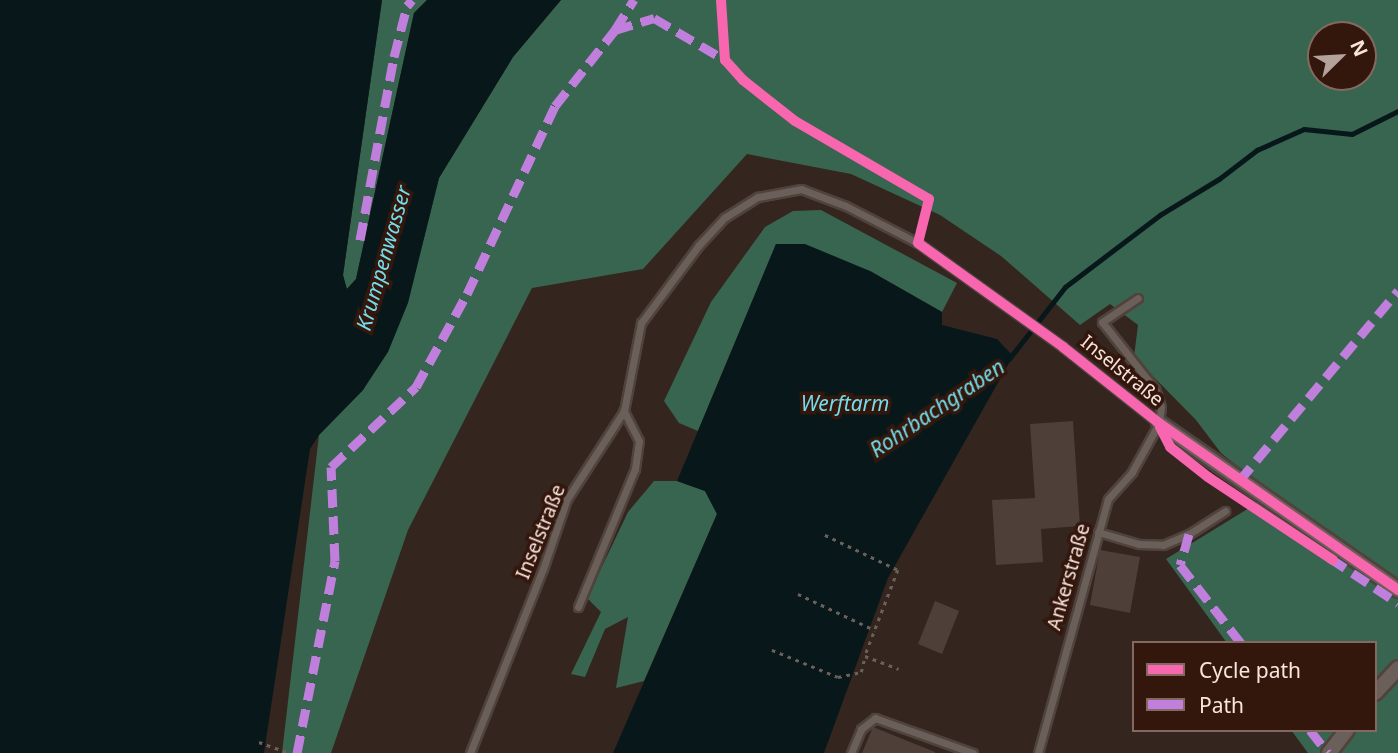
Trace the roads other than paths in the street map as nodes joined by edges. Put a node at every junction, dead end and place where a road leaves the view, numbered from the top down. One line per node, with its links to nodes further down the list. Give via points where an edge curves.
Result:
1 (1138, 298): 3 (lane, via 1101,322 1155,389 1161,407)
2 (624, 411): 3 (lane, Inselstraße, via 641,323 708,236 724,218 758,197 802,189 918,243 1063,346); 7 (lane, via 639,440 635,469); 11 (lane, Inselstraße, via 567,499)
3 (1158, 423): 5 (lane, Ankerstraße, via 1132,472 1108,499); 6 (street)
4 (1225, 511): 5 (lane, via 1163,545 1139,544)
5 (1098, 531): 14 (lane, Ankerstraße)
6 (1398, 590)
7 (578, 607)
8 (1398, 668): 9 (street)
9 (1377, 690)
10 (1345, 732): 15 (street)
11 (470, 753)
12 (851, 753): 13 (lane, via 861,729 875,718)
13 (973, 753)
14 (1038, 753)
15 (1329, 753)

